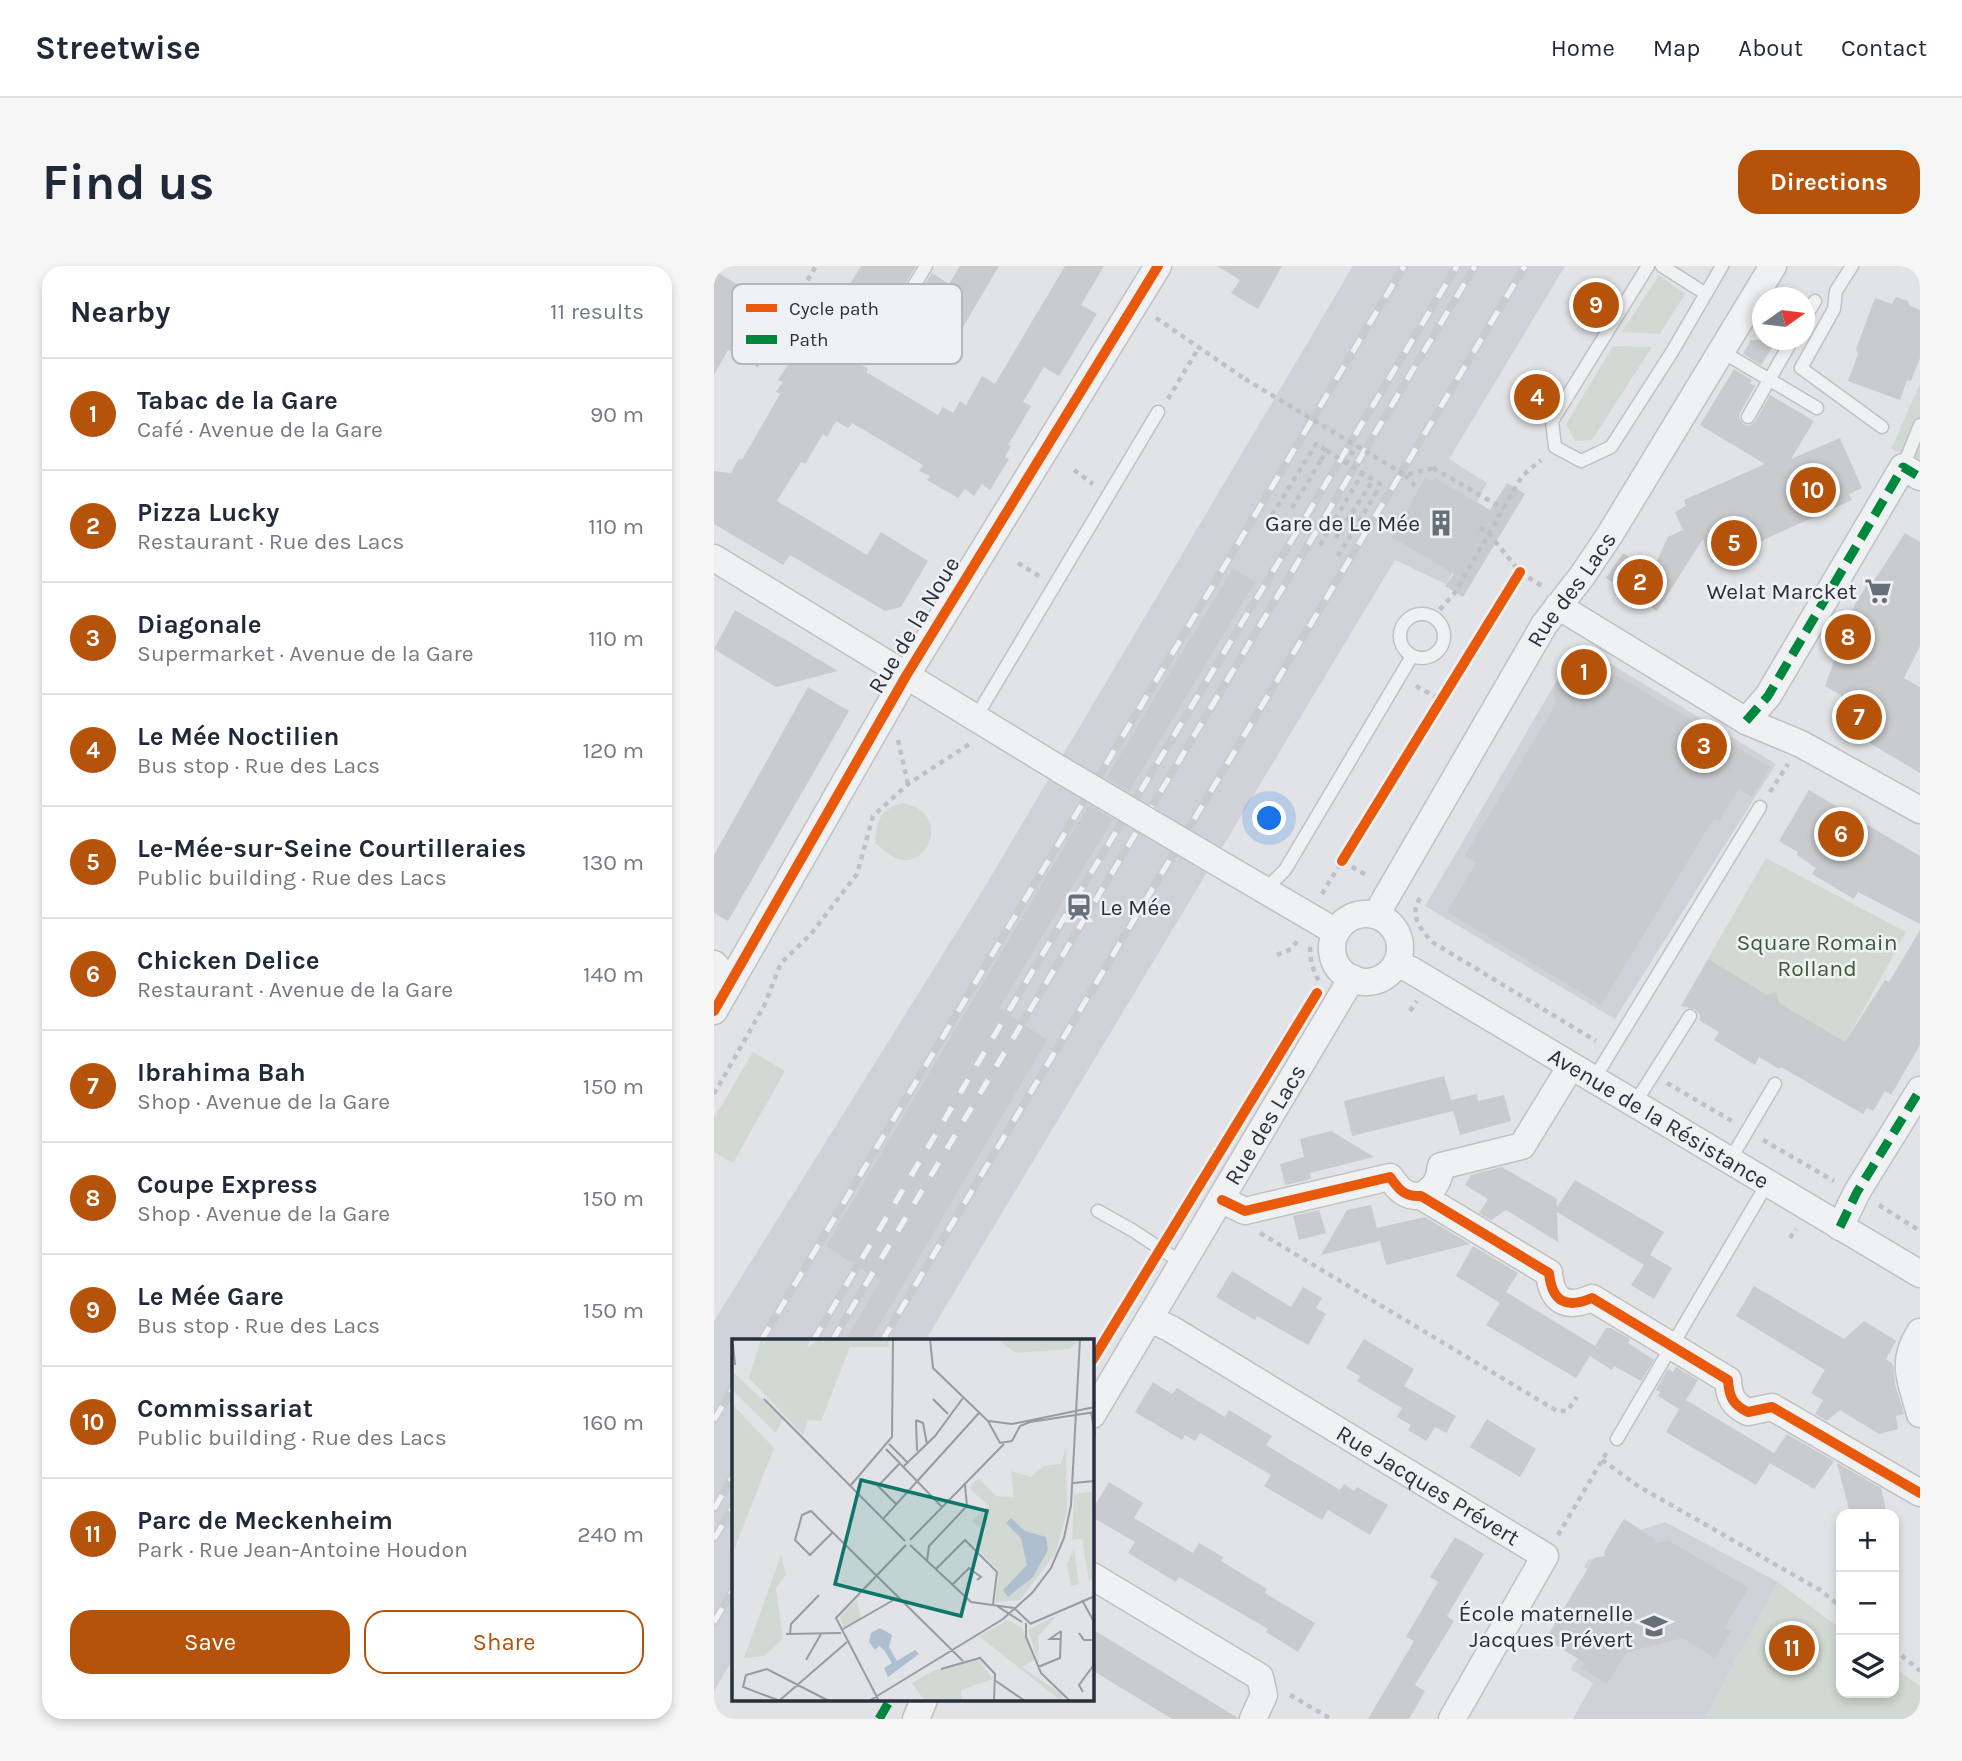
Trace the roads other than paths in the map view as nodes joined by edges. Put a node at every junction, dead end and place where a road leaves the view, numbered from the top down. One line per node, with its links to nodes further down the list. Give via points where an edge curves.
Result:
1 (926, 266): 8 (lane)
2 (1157, 266): 22 (street, Rue de la Noue)
3 (1648, 266): 9 (lane, via 1552,421 1555,447 1581,461 1611,447)
4 (1662, 266): 9 (lane)
5 (1722, 266): 9 (lane)
6 (1773, 266): 11 (street, Rue des Lacs)
7 (1852, 266): 17 (lane, via 1801,368)
8 (915, 284)
9 (1706, 294)
10 (1786, 350): 12 (lane)
11 (1721, 351): 12 (lane); 20 (street, Rue des Lacs, via 1609,536)
12 (1769, 379): 13 (lane); 15 (lane)
13 (1817, 408)
14 (1157, 413): 24 (lane)
15 (1748, 417)
16 (1920, 425): 18 (lane)
17 (1882, 427)
18 (1912, 472): 23 (street, via 1768,696)
19 (714, 558): 22 (street)
20 (1558, 606): 23 (street); 28 (street, Rue des Lacs)
21 (1412, 656): 21 (lane, via 1402,645 1403,625 1420,614 1433,617 1443,629 1443,644 1434,655); 27 (lane, via 1285,870)
22 (906, 676): 24 (street); 31 (street, Rue de la Noue)
23 (1746, 721): 26 (street, via 1801,744)
24 (973, 730): 27 (street, bridge, via 1062,770)
25 (1764, 801): 36 (lane)
26 (1920, 810)
27 (1264, 890): 29 (street)
28 (1376, 915): 29 (street, via 1353,916); 30 (street, via 1387,920 1398,936)
29 (1336, 932): 32 (street, via 1336,963)
30 (1397, 964): 32 (street, via 1380,978); 35 (street, Avenue de la Résistance)
31 (722, 973): 33 (street, Rue de la Noue)
32 (1352, 978): 43 (street, Rue des Lacs)
33 (714, 1011)
34 (1690, 1016): 39 (lane)
35 (1571, 1066): 36 (street, Avenue de la Résistance); 42 (street, via 1522,1146 1441,1166 1439,1180)
36 (1594, 1079): 39 (street, Avenue de la Résistance)
37 (1775, 1084): 40 (lane)
38 (1920, 1090): 45 (street)
39 (1635, 1103): 40 (street, Avenue de la Résistance)
40 (1730, 1160): 41 (street, Avenue de la Résistance)
41 (1766, 1184): 45 (street, Avenue de la Résistance); 50 (lane)
42 (1421, 1196): 43 (street, via 1408,1196 1390,1177 1245,1211); 50 (street, via 1549,1273 1550,1286 1567,1304 1592,1298)
43 (1222, 1200): 46 (street, Rue des Lacs)
44 (1098, 1211): 46 (lane)
45 (1840, 1227): 47 (street, Avenue de la Résistance)
46 (1182, 1263): 48 (street, Rue des Lacs)
47 (1920, 1274)
48 (1150, 1319): 51 (street, Rue des Lacs); 59 (street, Rue Jacques Prévert, via 1545,1556)
49 (1920, 1332): 52 (street, via 1907,1362)
50 (1672, 1347): 53 (lane); 54 (street, via 1728,1380 1729,1394 1741,1409 1748,1412 1772,1406)
51 (1094, 1412)
52 (1920, 1414)
53 (1617, 1438)
54 (1920, 1493)
55 (1094, 1577): 58 (street, via 1260,1677 1264,1695)
56 (923, 1702): 57 (street)
57 (916, 1719)
58 (1253, 1719)
59 (1452, 1719)

